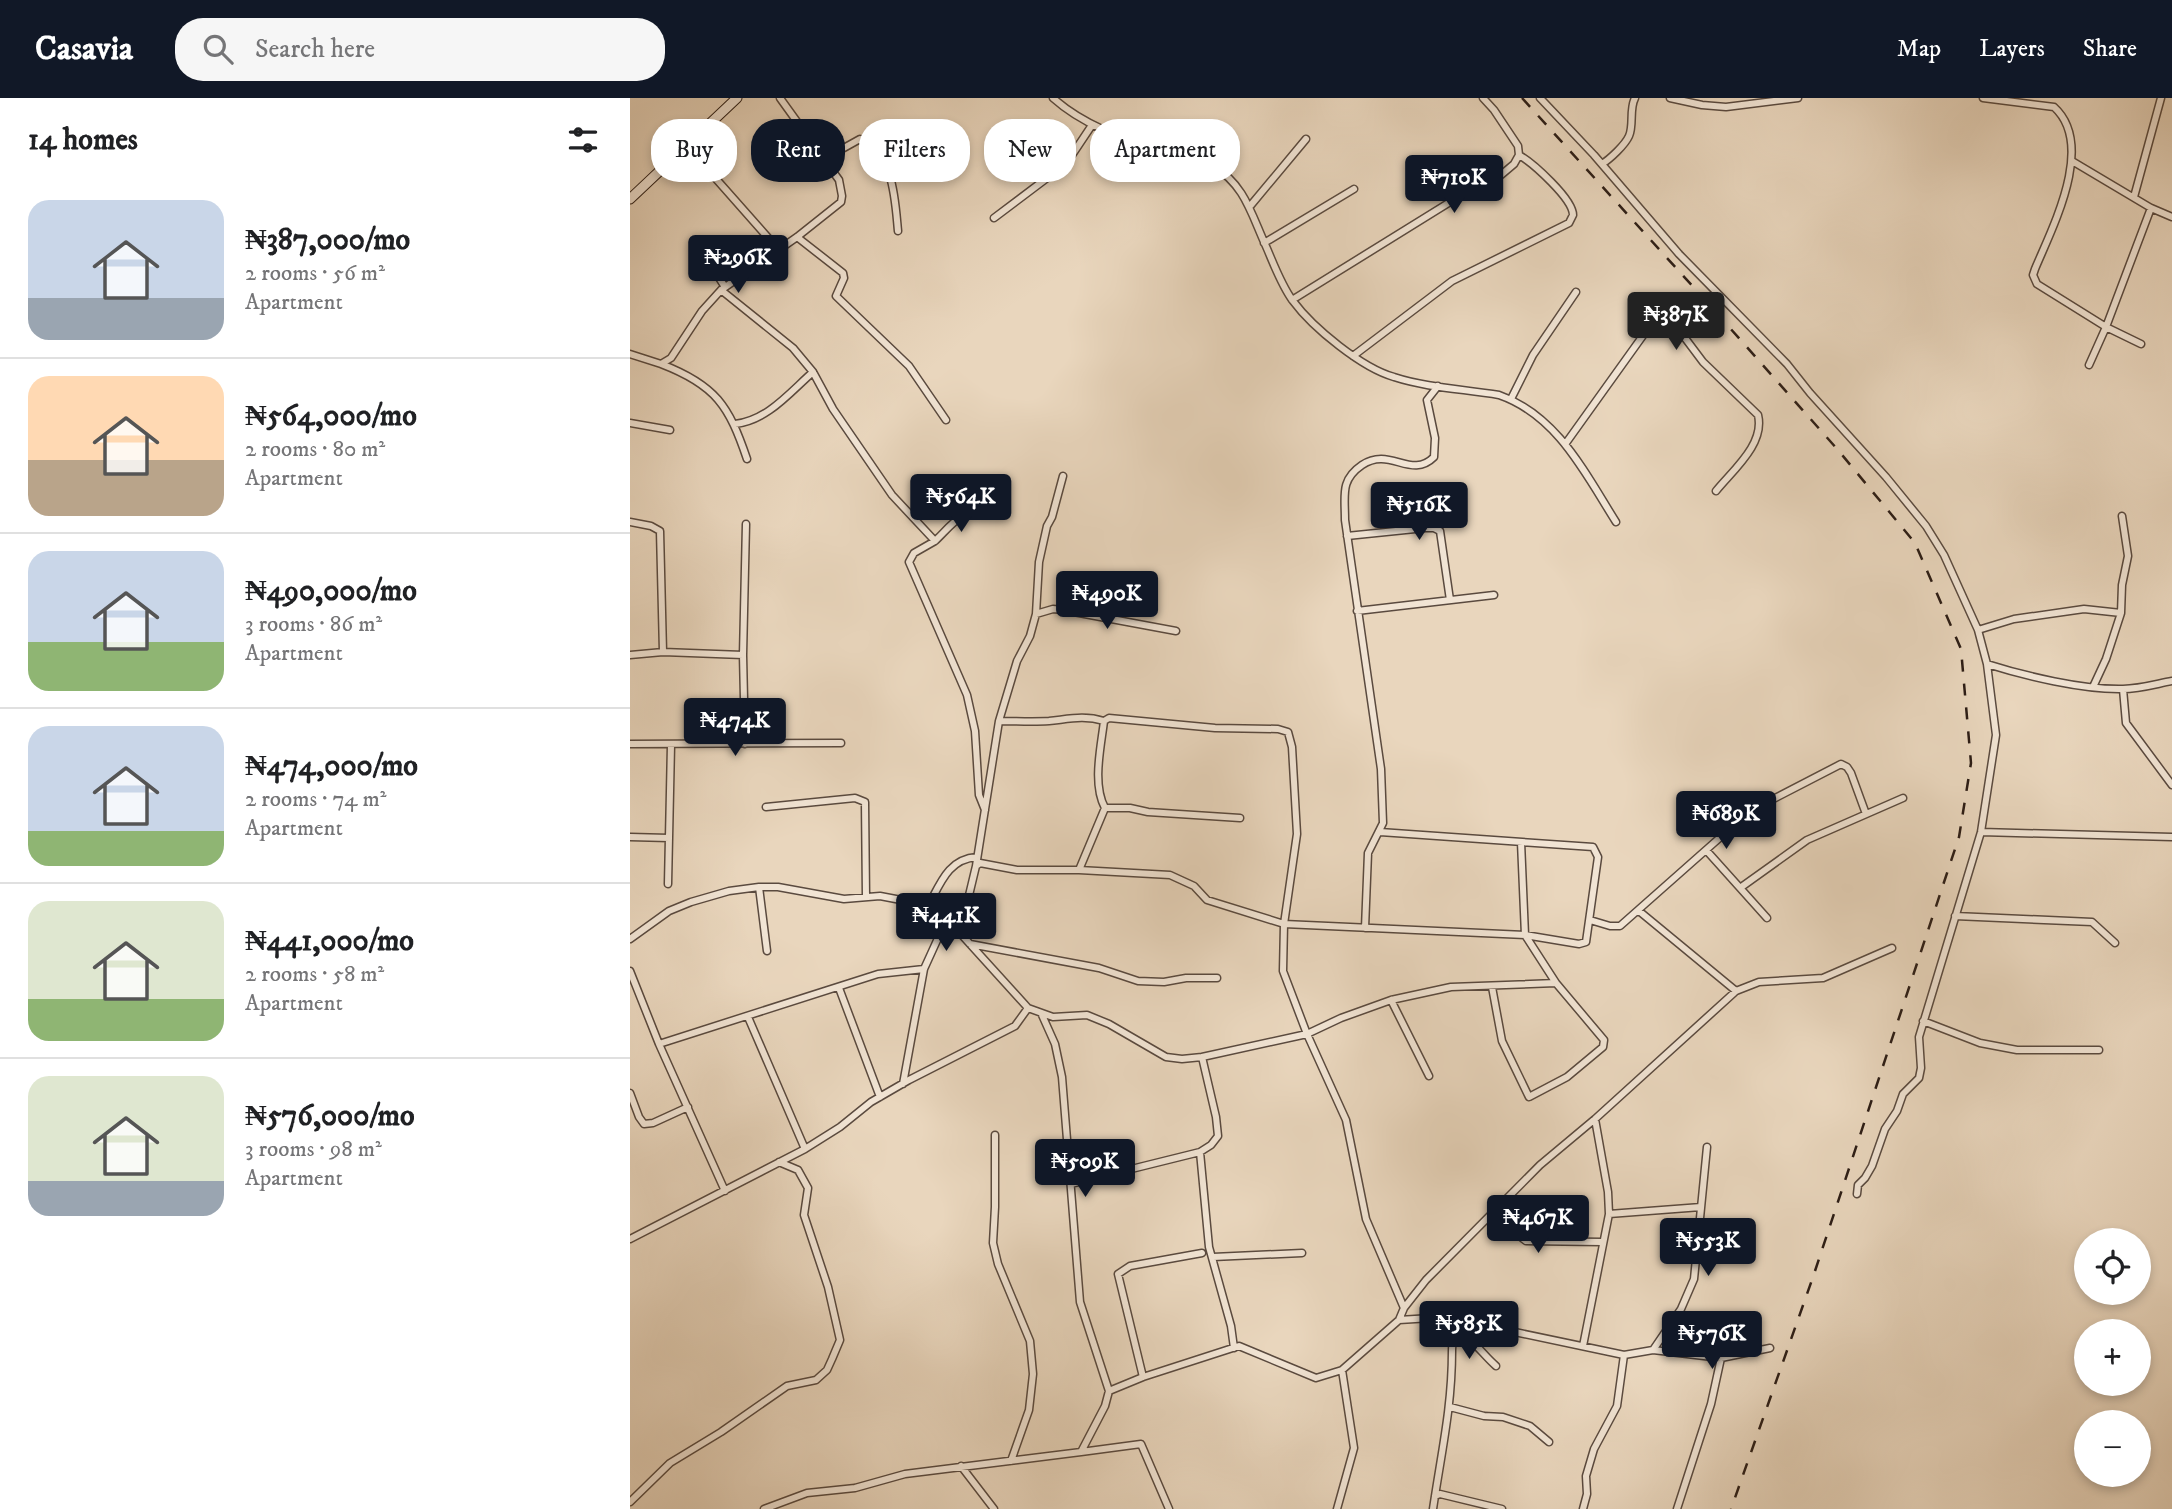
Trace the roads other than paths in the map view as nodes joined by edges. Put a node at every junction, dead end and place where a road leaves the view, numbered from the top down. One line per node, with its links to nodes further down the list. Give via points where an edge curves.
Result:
1 (737, 98): 13 (main road)
2 (780, 98): 14 (street)
3 (1053, 98): 15 (street)
4 (1483, 98): 19 (street, via 1515,139)
5 (1540, 98): 21 (street)
6 (1635, 98): 21 (street, via 1629,136 1614,157)
7 (1670, 98): 12 (street, via 1726,107)
8 (1798, 98): 12 (street)
9 (1983, 98): 11 (street)
10 (2161, 98): 27 (street)
11 (1999, 99): 20 (street, via 2054,107 2068,130)
12 (1751, 101)
13 (715, 119)
14 (795, 119)
15 (1090, 123)
16 (1090, 127): 31 (street, via 1070,158)
17 (1306, 139): 29 (street)
18 (845, 147): 33 (street, via 860,139 885,164 894,189)
19 (1519, 155): 40 (street, via 1501,175); 44 (street, via 1569,202 1573,215 1569,223 1452,281)
20 (2071, 161): 27 (street); 41 (street, via 2064,198 2034,279)
21 (1602, 164): 71 (street, via 1678,254 1787,364 1918,516 1944,555)
22 (651, 180): 28 (main road)
23 (719, 182): 37 (street)
24 (839, 182): 34 (street, via 841,202)
25 (1233, 182): 29 (street)
26 (1354, 189): 36 (street)
27 (2134, 197): 30 (street)
28 (630, 200)
29 (1251, 205): 36 (street)
30 (2151, 208): 32 (street); 41 (street)
31 (994, 218)
32 (2172, 218)
33 (898, 231)
34 (797, 237): 37 (street); 50 (street, via 843,273 836,296 909,366)
35 (696, 242): 38 (street)
36 (1264, 243): 40 (street)
37 (778, 249): 38 (street)
38 (723, 289): 45 (street); 47 (street, via 793,348)
39 (1576, 292): 49 (street, via 1532,355)
40 (1292, 300): 44 (street)
41 (2106, 327): 42 (street); 46 (street)
42 (2141, 344)
43 (630, 354): 45 (street)
44 (1353, 356): 48 (street, via 1390,376)
45 (662, 365): 52 (street, via 684,373 717,395)
46 (2089, 365)
47 (813, 372): 52 (street, via 765,415); 64 (street, via 892,495)
48 (1438, 386): 49 (street); 63 (street, via 1427,400 1434,457 1423,464 1406,465 1383,457 1371,459 1349,474 1345,485)
49 (1511, 399): 54 (street)
50 (946, 420)
51 (630, 423): 53 (street)
52 (735, 424): 55 (street)
53 (670, 430)
54 (1566, 443): 57 (street, via 1653,323 1665,316 1703,362 1758,415 1755,443); 61 (street)
55 (747, 459)
56 (1063, 476): 69 (street, via 1039,562)
57 (1716, 491)
58 (984, 513): 64 (street, via 965,514)
59 (2122, 516): 68 (street, via 2128,556)
60 (630, 522): 72 (street, via 660,531)
61 (1616, 522)
62 (746, 524): 74 (street)
63 (1347, 536): 66 (street, via 1425,528 1440,531); 67 (street)
64 (935, 541): 89 (street, via 914,553 909,562 967,695 975,731 979,795)
65 (1494, 595): 66 (street)
66 (1450, 600): 67 (street)
67 (1357, 611): 92 (street, via 1381,769)
68 (2121, 613): 71 (street, via 2084,609 2014,619); 77 (street)
69 (1036, 614): 70 (street, via 1063,610); 79 (street)
70 (1176, 631)
71 (1978, 631): 75 (street)
72 (663, 652): 73 (street); 74 (street)
73 (630, 654)
74 (743, 655): 83 (street)
75 (1987, 664): 77 (street); 93 (street, via 1996,735)
76 (2172, 681): 78 (street)
77 (2093, 687): 78 (street)
78 (2123, 689): 85 (street, via 2126,723)
79 (999, 721): 80 (street, via 1079,717); 89 (street)
80 (1104, 721): 88 (street, via 1099,766 1100,799); 111 (street, via 1288,732 1297,834)
81 (841, 743): 83 (street)
82 (630, 744): 84 (street)
83 (745, 744): 84 (street)
84 (671, 745): 96 (street)
85 (2172, 785)
86 (1903, 798): 90 (street)
87 (766, 807): 105 (street, via 855,798 865,802)
88 (1105, 808): 91 (street); 101 (street)
89 (985, 810): 99 (street)
90 (1866, 814): 98 (street, via 1851,773 1841,764 1750,811); 104 (street, via 1807,840)
91 (1240, 818)
92 (1380, 832): 97 (street); 113 (street, via 1370,846 1366,864)
93 (1981, 832): 94 (street); 108 (street)
94 (2172, 837)
95 (630, 838): 96 (street)
96 (669, 838): 102 (street)
97 (1521, 842): 110 (street, via 1593,847 1598,857); 115 (street)
98 (1706, 850): 104 (street); 107 (street)
99 (977, 857): 100 (street); 106 (street, via 953,863)
100 (976, 866): 101 (street); 114 (street)
101 (1079, 870): 111 (street, via 1170,875 1194,886 1207,900)
102 (668, 884)
103 (759, 887): 105 (street, via 844,899); 116 (street, via 691,902 669,911); 120 (street)
104 (1740, 888): 109 (street)
105 (866, 897): 106 (street, via 901,900)
106 (926, 909): 112 (street)
107 (1639, 911): 110 (street, via 1620,926); 127 (street)
108 (1955, 916): 117 (street, via 2092,922); 132 (street)
109 (1767, 918)
110 (1590, 920): 115 (street, via 1586,942 1579,944)
111 (1284, 924): 113 (street); 133 (street, via 1283,971)
112 (944, 925): 114 (street); 121 (street)
113 (1365, 928): 115 (street)
114 (960, 933): 118 (street)
115 (1525, 935): 124 (street)
116 (630, 939)
117 (2115, 943)
118 (970, 944): 123 (street, via 1099,968 1138,981); 129 (street)
119 (1892, 948): 127 (street, via 1823,978 1759,982)
120 (767, 951)
121 (924, 969): 126 (street, via 878,974); 138 (street)
122 (630, 971): 134 (street)
123 (1217, 978)
124 (1556, 983): 125 (street); 125 (street, via 1604,1040 1602,1047 1567,1077 1529,1097 1502,1041)
125 (1492, 987): 128 (street, via 1451,987)
126 (839, 988): 131 (street); 140 (street)
127 (1736, 991): 142 (street)
128 (1391, 1000): 133 (street); 137 (street)
129 (1028, 1008): 130 (street); 138 (street, via 1015,1026)
130 (1042, 1015): 136 (street, via 1087,1015 1166,1057); 148 (street, via 1062,1077)
131 (748, 1017): 134 (street); 145 (street)
132 (1923, 1021): 135 (street, via 1980,1043 2017,1050); 150 (street, via 1919,1078 1903,1094)
133 (1307, 1034): 136 (street); 159 (street, via 1346,1120 1366,1219)
134 (659, 1044): 141 (street)
135 (2099, 1050)
136 (1202, 1056): 146 (street, via 1218,1136)
137 (1429, 1076)
138 (903, 1084): 140 (street)
139 (630, 1093): 141 (street, via 644,1124)
140 (880, 1097): 145 (street)
141 (688, 1107): 149 (street)
142 (1595, 1119): 152 (street); 153 (street, via 1540,1165)
143 (995, 1135): 176 (street, via 993,1243 1030,1340 1033,1374 1029,1409)
144 (1707, 1147): 151 (street)
145 (805, 1149): 147 (street)
146 (1200, 1152): 148 (street); 158 (street)
147 (779, 1162): 149 (street); 179 (street, via 798,1170 808,1188 804,1215 840,1340 832,1359 816,1380 788,1386 670,1463)
148 (1071, 1184): 172 (street, via 1080,1302)
149 (725, 1191): 154 (street)
150 (1857, 1194)
151 (1701, 1207): 152 (street); 166 (street, via 1694,1279 1681,1309)
152 (1609, 1214): 155 (street)
153 (1492, 1215): 155 (street, via 1526,1241); 159 (street, via 1426,1280)
154 (630, 1239)
155 (1602, 1242): 163 (street)
156 (1202, 1253): 171 (street, via 1130,1266 1118,1274)
157 (1302, 1253): 158 (street)
158 (1213, 1257): 164 (street)
159 (1405, 1308): 161 (street)
160 (1453, 1319): 161 (street); 162 (street); 163 (street)
161 (1399, 1320): 170 (street)
162 (1456, 1331): 169 (street, via 1472,1340); 173 (street)
163 (1583, 1346): 167 (street)
164 (1234, 1348): 170 (street, via 1239,1346 1316,1378); 171 (street)
165 (1770, 1348): 168 (street)
166 (1653, 1350): 167 (street); 168 (street)
167 (1625, 1354): 186 (street, via 1617,1406 1594,1449)
168 (1721, 1358): 187 (street)
169 (1496, 1366)
170 (1342, 1370): 183 (street, via 1354,1448)
171 (1143, 1377): 172 (street)
172 (1109, 1391): 175 (street)
173 (1450, 1407): 174 (street, via 1530,1426); 178 (street)
174 (1549, 1442)
175 (1081, 1452): 176 (street); 182 (street, via 1141,1444)
176 (1011, 1461): 177 (street)
177 (961, 1466): 180 (street, via 807,1493); 181 (street)
178 (1435, 1496): 184 (street); 185 (street)
179 (630, 1502)
180 (764, 1509)
181 (994, 1509)
182 (1169, 1509)
183 (1337, 1509)
184 (1433, 1509)
185 (1502, 1509)
186 (1583, 1509)
187 (1677, 1509)

